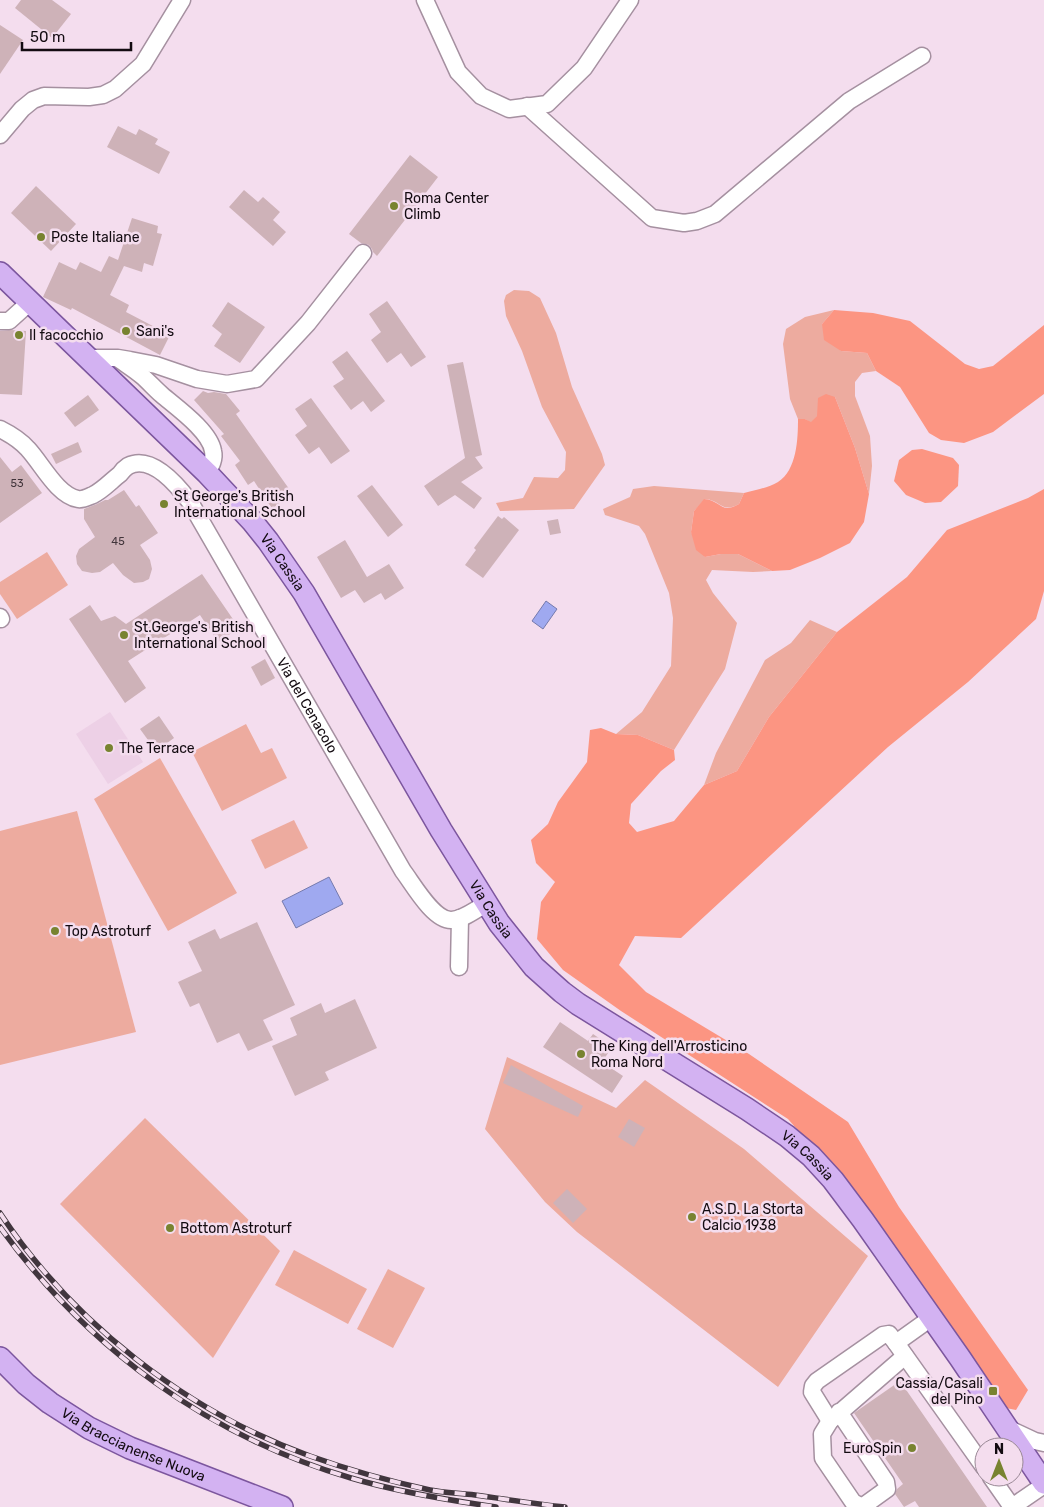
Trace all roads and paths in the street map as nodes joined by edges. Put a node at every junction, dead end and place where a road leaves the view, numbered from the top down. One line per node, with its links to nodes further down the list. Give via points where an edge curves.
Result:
1 (182, 0): 6 (street, via 143,64 116,90 89,97 44,96 33,100)
2 (425, 0): 5 (street, via 458,72 481,96 509,109)
3 (630, 0): 5 (street, via 584,68 547,104)
4 (922, 56): 5 (street, via 849,101 715,214 684,223 652,218)
5 (527, 106)
6 (0, 135)
7 (363, 253): 12 (street, via 308,324 256,379 227,384 196,380 156,365)
8 (1, 272): 9 (main road, Via Cassia)
9 (30, 302): 10 (street, via 9,320); 11 (main road, Via Cassia)
10 (0, 321)
11 (88, 358): 12 (street); 14 (main road, Via Cassia)
12 (118, 358): 14 (street, via 183,411 204,434 213,450)
13 (0, 429): 16 (street, Via del Cenacolo, via 27,448 60,489 81,500 100,491 128,466 142,464 154,468 173,481 190,502 403,871 438,915 452,920)
14 (208, 473): 15 (main road, Via Cassia, via 263,534 304,593)
15 (486, 904): 16 (street); 18 (main road, Via Cassia, via 534,967 562,992 767,1122 811,1156 844,1195)
16 (460, 918): 17 (street)
17 (460, 967)
18 (931, 1318): 19 (street); 22 (main road, Via Cassia)
19 (901, 1349): 21 (street); 21 (street, via 889,1334 883,1335 817,1380 812,1392); 24 (street)
20 (0, 1358): 27 (main road, Via Braccianense Nuova, via 50,1403 89,1428 130,1448)
21 (834, 1417): 28 (street, via 822,1434 822,1458 853,1502); 28 (street, via 886,1482 886,1489)
22 (1008, 1428): 23 (street); 25 (main road, Via Cassia)
23 (1044, 1443)
24 (974, 1453)
25 (1043, 1478): 29 (street)
26 (998, 1487): 29 (street)
27 (282, 1507)
28 (862, 1507)
29 (1012, 1507)

